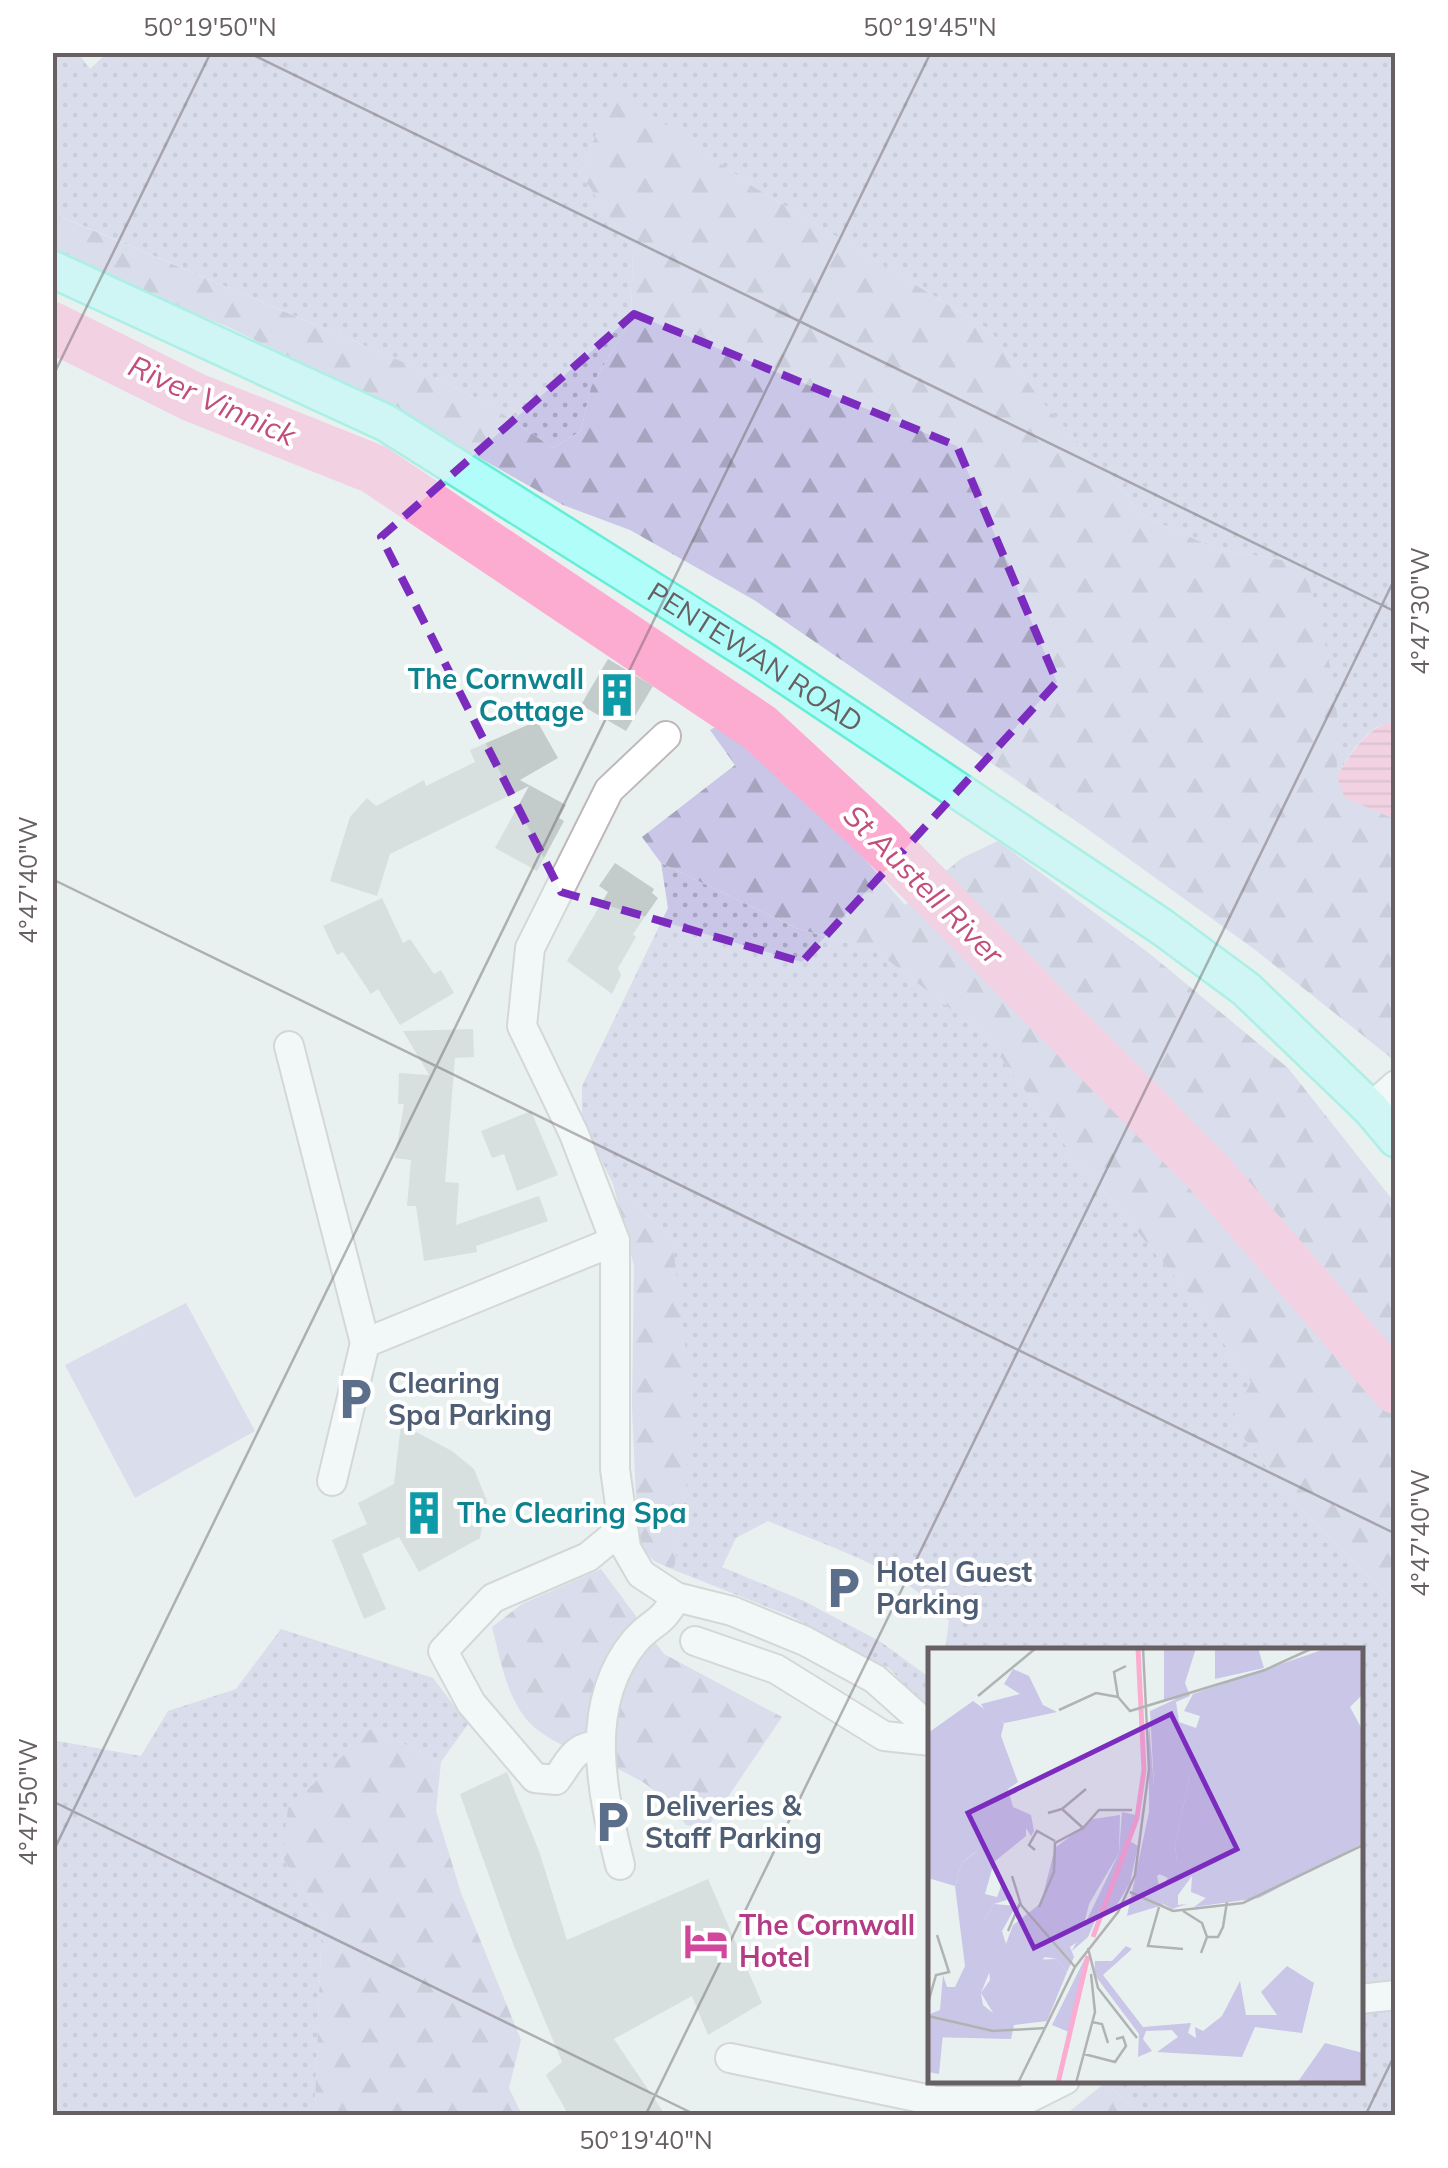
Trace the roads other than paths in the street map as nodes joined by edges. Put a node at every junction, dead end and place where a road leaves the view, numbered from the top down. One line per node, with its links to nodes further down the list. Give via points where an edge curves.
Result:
1 (52, 269): 4 (main road, PENTEWAN ROAD, via 386,423 528,508 1162,927)
2 (666, 736): 6 (lane, via 608,790 530,948 522,1026)
3 (289, 1046): 7 (lane)
4 (1383, 1097): 5 (main road, PENTEWAN ROAD)
5 (1396, 1139)
6 (615, 1240): 7 (lane); 9 (lane, via 616,1469)
7 (365, 1342): 8 (lane)
8 (332, 1481)
9 (623, 1528): 10 (lane, via 641,1574); 14 (lane, via 588,1557 492,1598 443,1652 471,1704 536,1778 556,1780 571,1754)
10 (676, 1597): 12 (lane, via 805,1640 875,1679); 14 (lane, via 664,1621 636,1640 618,1668 601,1712)
11 (695, 1641): 13 (lane, via 776,1668 884,1736)
12 (928, 1727)
13 (928, 1742)
14 (601, 1745): 15 (lane, via 605,1804)
15 (620, 1865)
16 (1396, 1995): 17 (lane)
17 (1363, 1998)
18 (730, 2058): 20 (lane, via 936,2101)
19 (1059, 2083): 20 (lane)
20 (1002, 2108)

